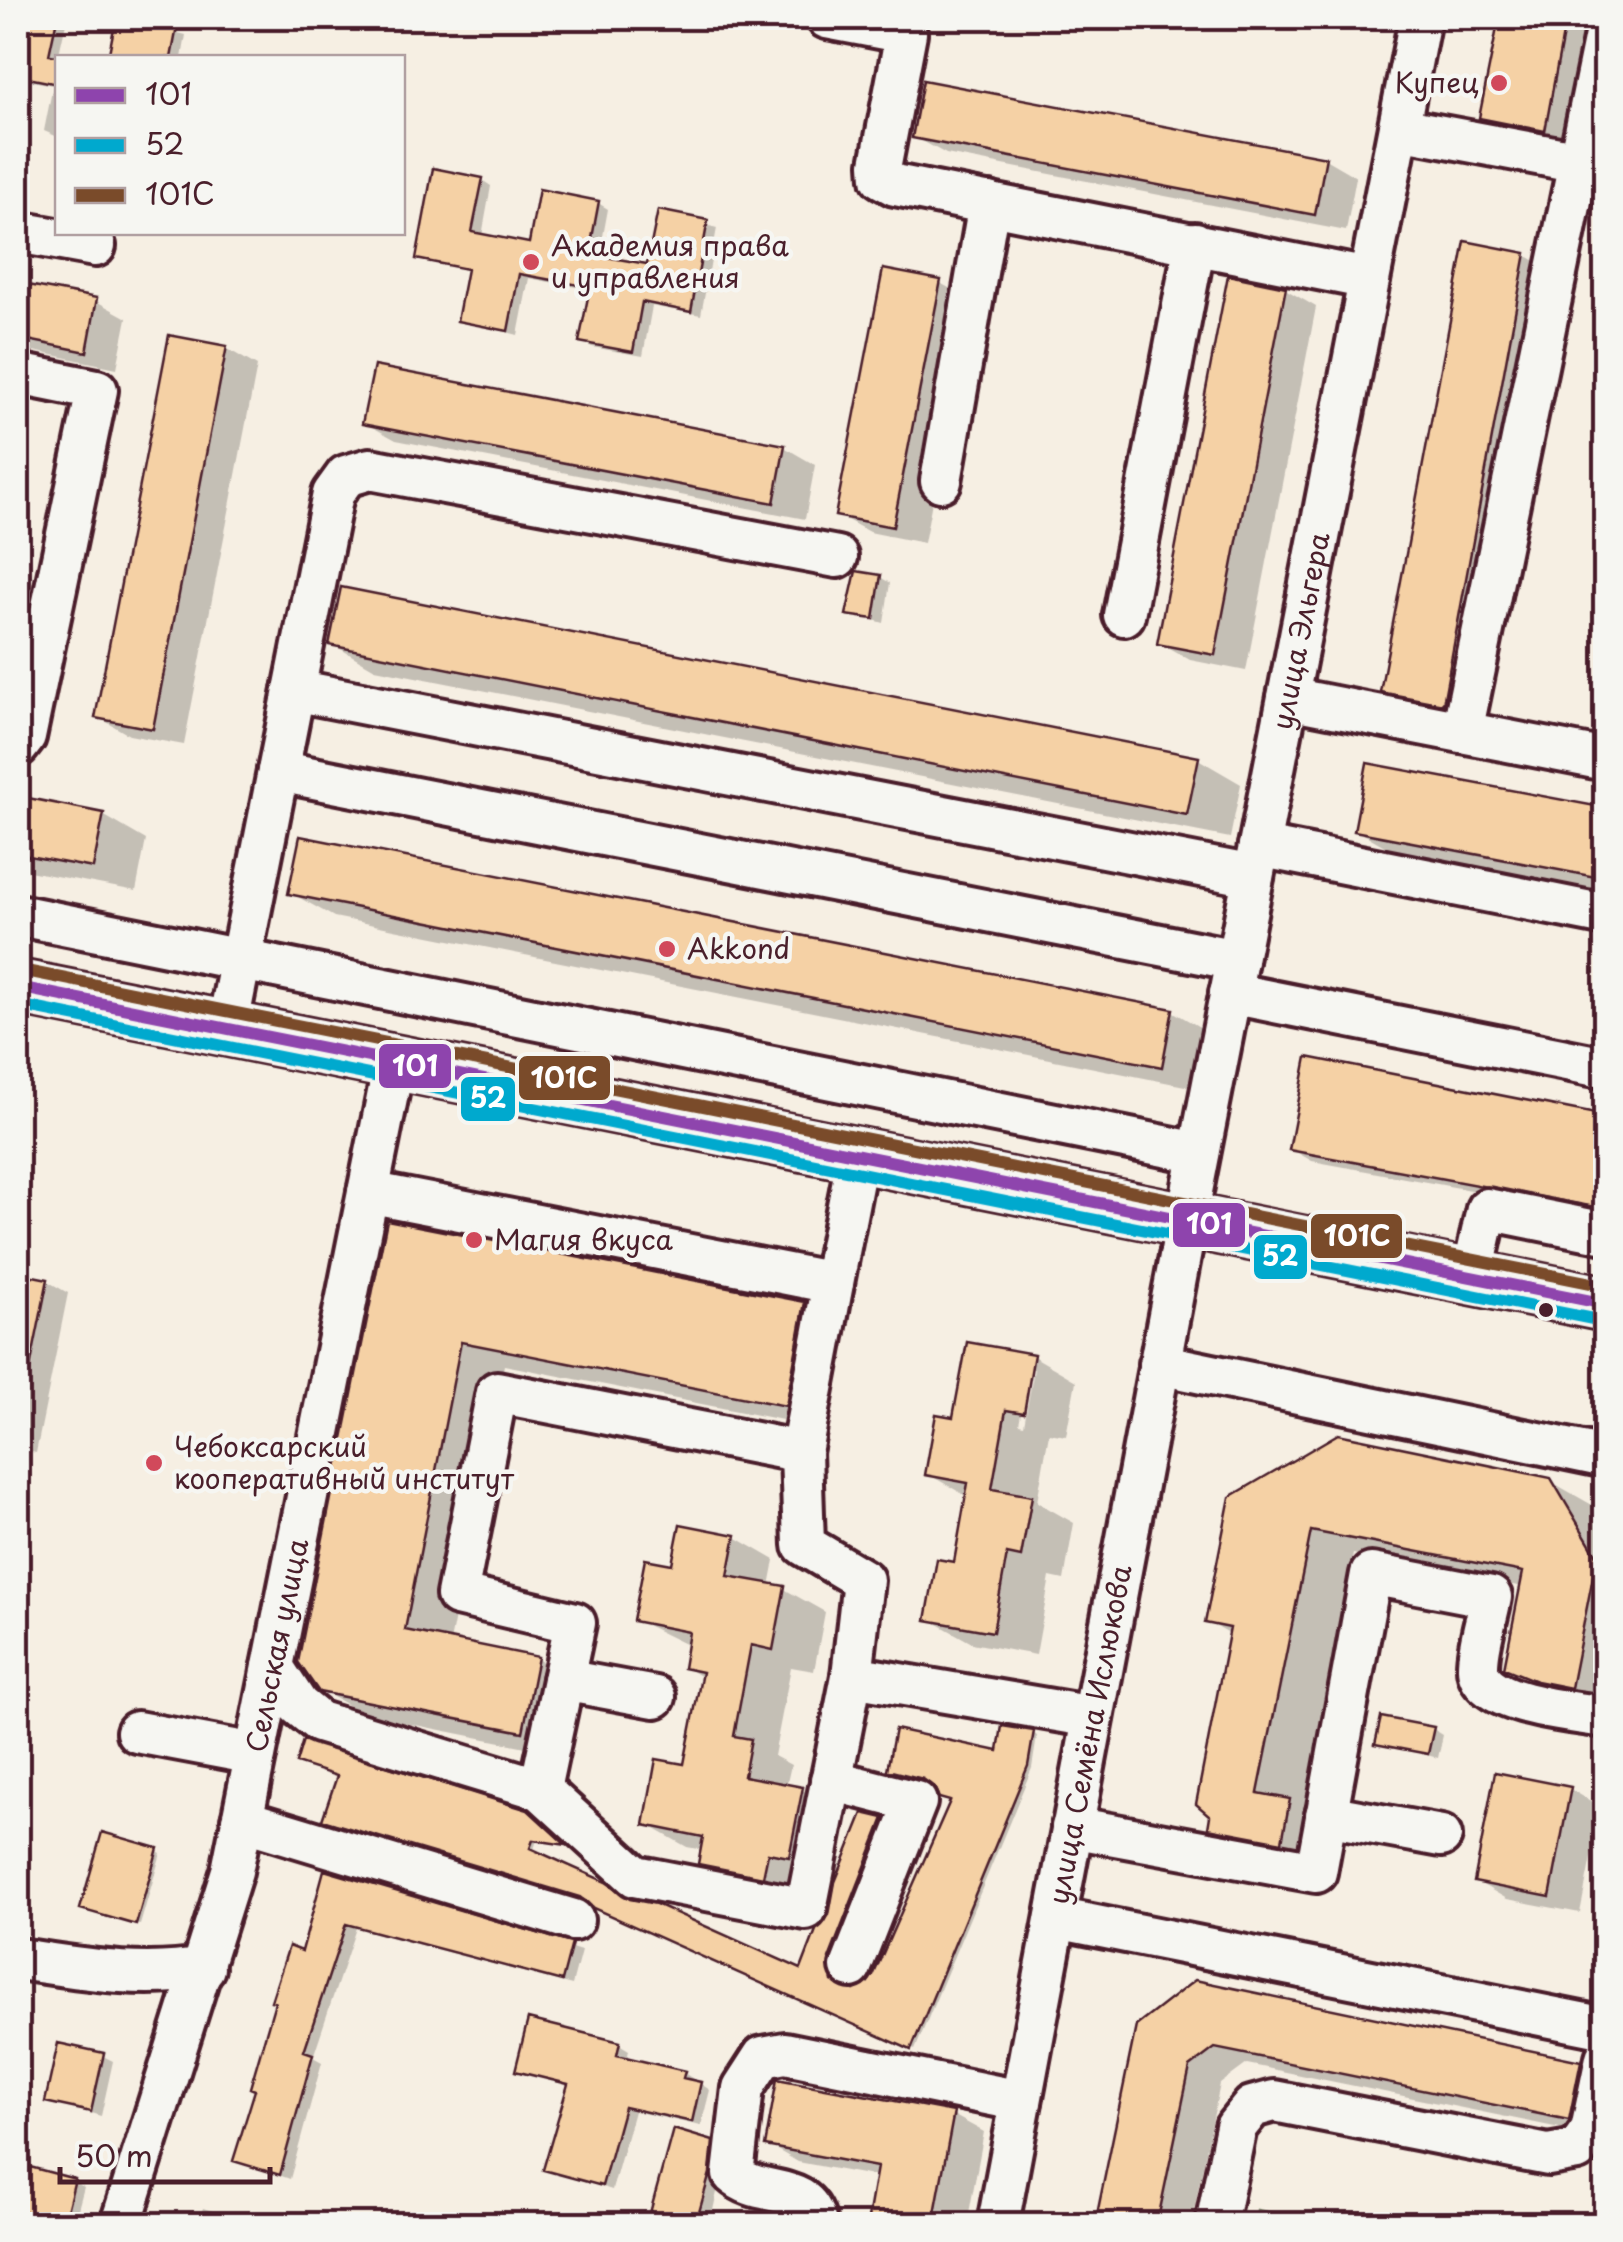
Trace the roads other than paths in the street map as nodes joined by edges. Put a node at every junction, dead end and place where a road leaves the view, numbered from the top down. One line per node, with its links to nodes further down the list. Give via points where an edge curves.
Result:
1 (826, 18): 6 (street, via 906,33 882,178)
2 (1420, 18): 4 (street, улица Эльгера)
3 (1606, 30): 5 (street)
4 (1399, 128): 5 (street); 10 (street, улица Эльгера)
5 (1580, 162): 18 (street)
6 (989, 203): 8 (street); 12 (street)
7 (18, 232): 9 (street)
8 (1195, 243): 10 (street); 14 (street)
9 (94, 246)
10 (1369, 279): 17 (street, улица Эльгера)
11 (18, 374): 15 (street, via 97,390)
12 (941, 482)
13 (837, 557): 16 (street, via 370,470 346,476 333,494)
14 (1124, 616)
15 (28, 671): 19 (street, via 25,737)
16 (294, 690): 21 (street); 22 (street)
17 (1288, 698): 18 (street); 22 (street, улица Эльгера)
18 (1462, 732): 20 (street)
19 (18, 746)
20 (1606, 760)
21 (278, 771): 25 (street); 26 (street)
22 (1256, 861): 24 (street); 26 (street, улица Эльгера)
23 (18, 915): 25 (street)
24 (1606, 915)
25 (239, 962): 29 (street); 32 (street)
26 (1234, 976): 30 (street); 32 (street, улица Эльгера)
27 (18, 987): 29 (main road)
28 (18, 1014): 29 (main road)
29 (225, 1042): 31 (main road)
30 (1606, 1068)
31 (392, 1075): 33 (main road); 34 (street, Сельская улица); 36 (main road)
32 (1199, 1153): 36 (street, улица Эльгера)
33 (852, 1180): 36 (main road); 38 (street)
34 (368, 1192): 38 (street); 44 (street, Сельская улица)
35 (1606, 1233): 37 (street, via 1487,1209)
36 (1184, 1234): 37 (main road); 40 (main road); 41 (street, улица Семёна Ислюкова)
37 (1472, 1278): 39 (main road)
38 (833, 1283): 42 (street)
39 (1606, 1304)
40 (1606, 1330)
41 (1159, 1364): 43 (street); 48 (street, улица Семёна Ислюкова)
42 (800, 1452): 45 (street, via 804,1544 863,1580); 46 (street, via 497,1392 457,1596 575,1623)
43 (1606, 1457)
44 (273, 1667): 51 (street, Сельская улица); 53 (street, via 298,1705 319,1722)
45 (852, 1676): 48 (street); 52 (street)
46 (563, 1680): 47 (street); 53 (street)
47 (654, 1697)
48 (1093, 1717): 56 (street, улица Семёна Ислюкова)
49 (1606, 1718): 54 (street, via 1498,1696 1482,1684 1477,1667 1491,1597 1371,1574)
50 (137, 1732): 51 (street)
51 (255, 1754): 55 (street, Сельская улица)
52 (831, 1780): 53 (street, via 806,1909 635,1876); 61 (street, via 916,1802)
53 (540, 1789)
54 (1326, 1814): 56 (street, via 1316,1872); 57 (street)
55 (242, 1820): 59 (street); 62 (street, Сельская улица)
56 (1072, 1827): 58 (street, улица Семёна Ислюкова)
57 (1442, 1836)
58 (1056, 1918): 63 (street); 65 (street, улица Семёна Ислюкова)
59 (573, 1920)
60 (18, 1960): 62 (street, via 124,1973)
61 (851, 1967)
62 (204, 1968): 66 (street, Сельская улица)
63 (1606, 2028)
64 (1606, 2058): 69 (street, via 1591,2130 1577,2150 1548,2156 1274,2101 1252,2107 1236,2127)
65 (1021, 2101): 67 (street, via 784,2054 763,2058 744,2088 733,2174 743,2183 796,2194 812,2208); 68 (street, улица Семёна Ислюкова)
66 (121, 2224)
67 (816, 2224)
68 (998, 2224)
69 (1216, 2224)

